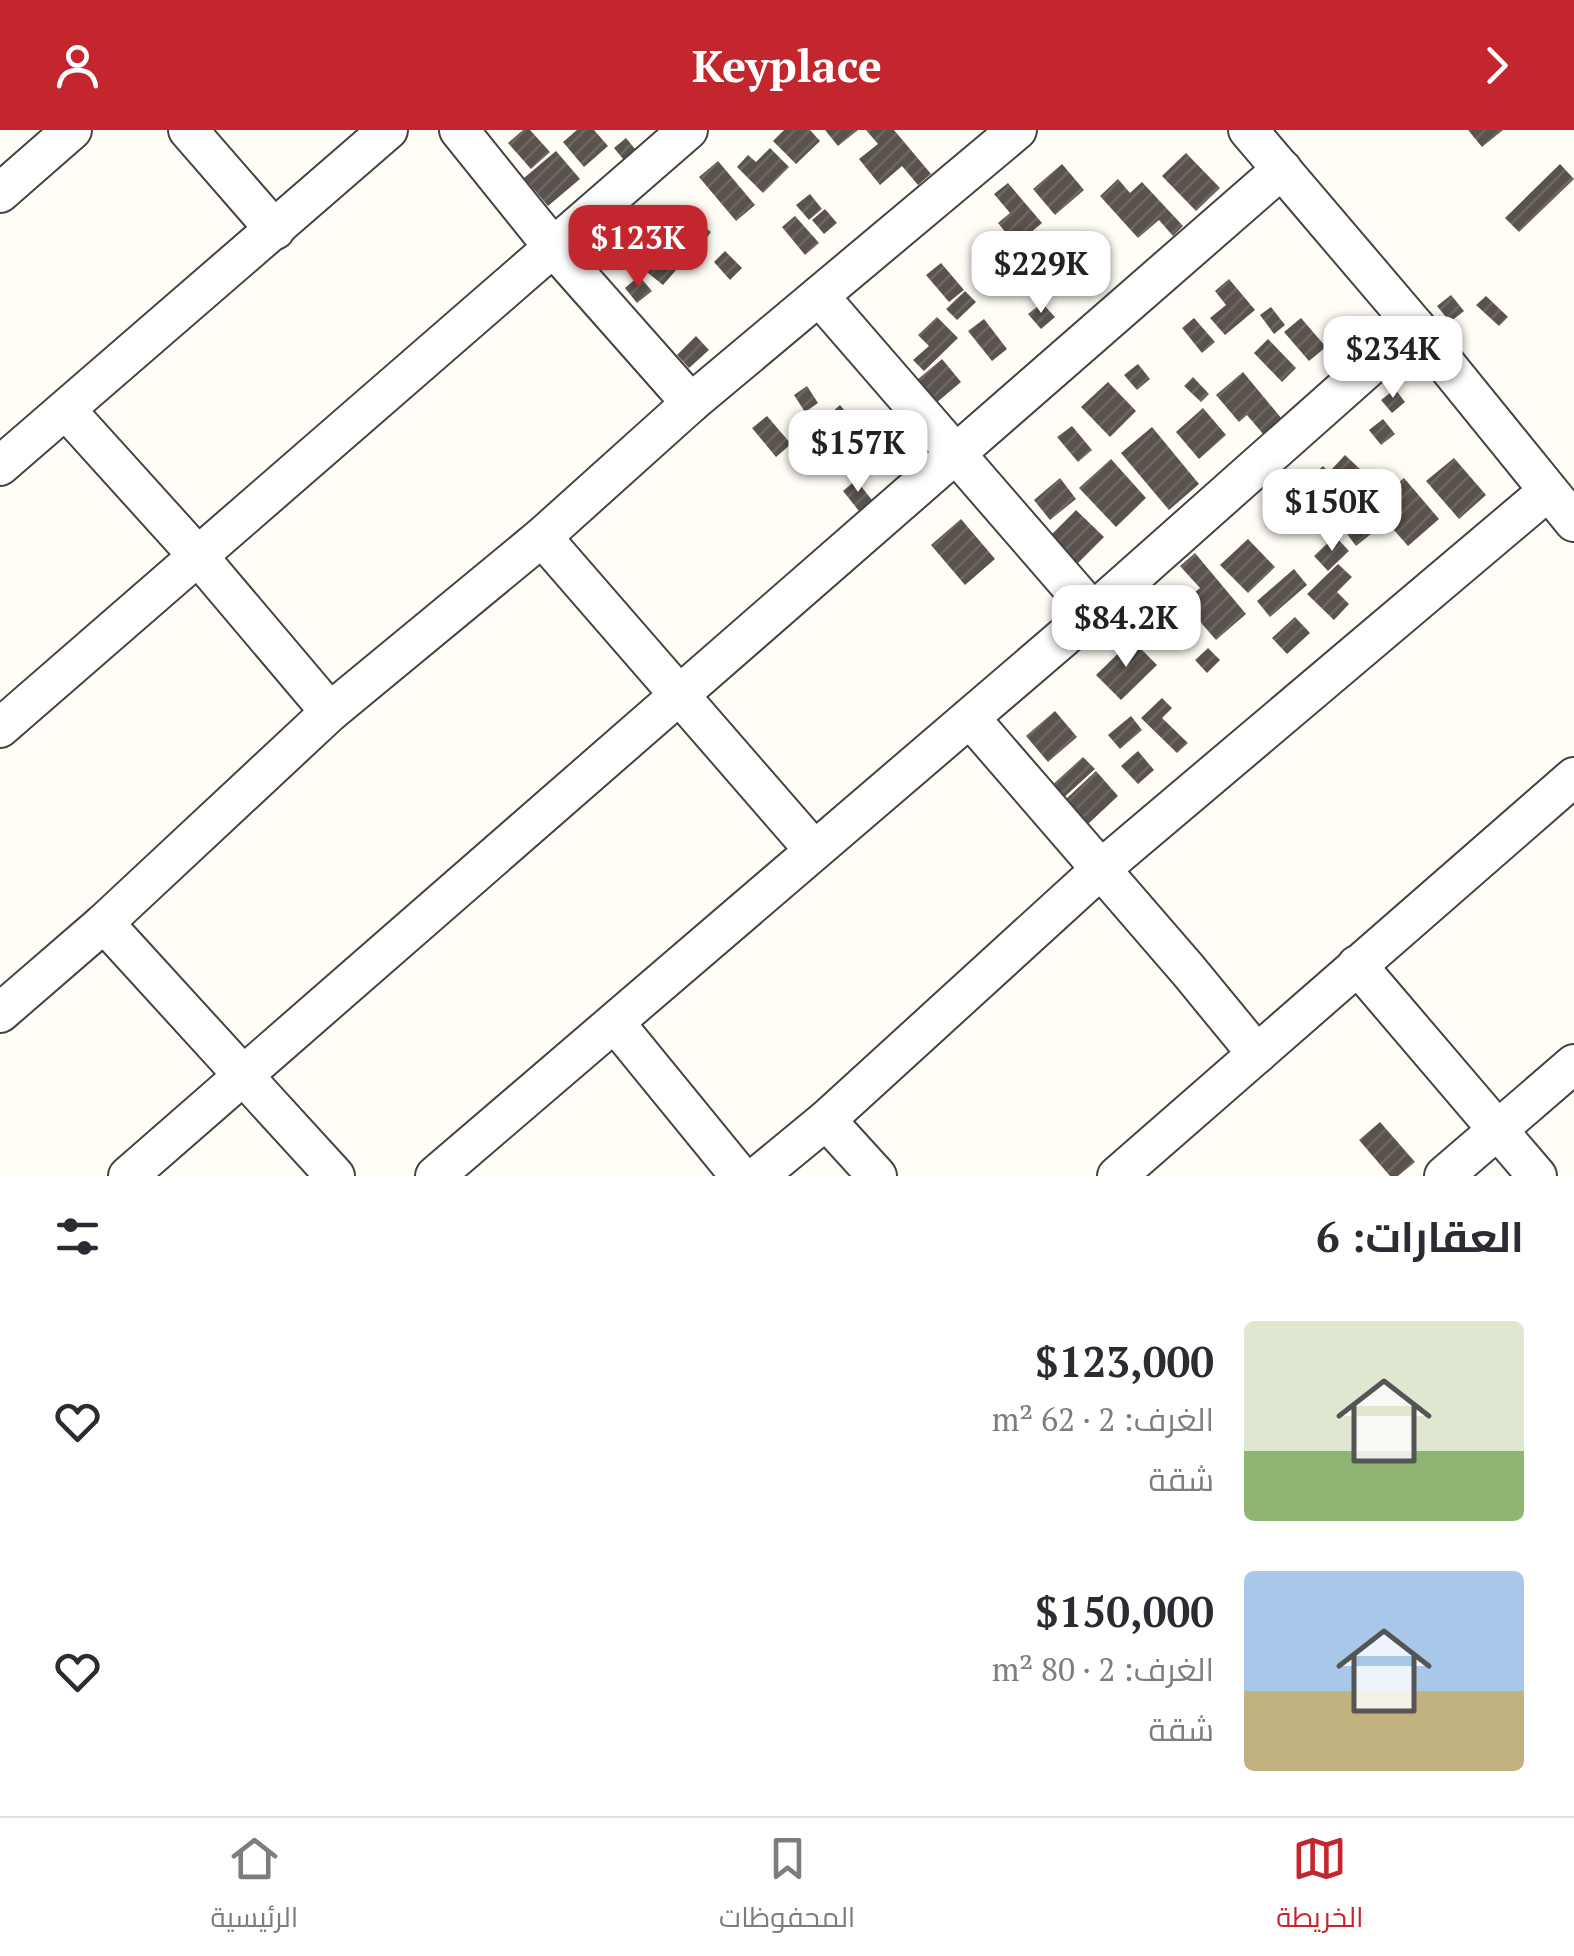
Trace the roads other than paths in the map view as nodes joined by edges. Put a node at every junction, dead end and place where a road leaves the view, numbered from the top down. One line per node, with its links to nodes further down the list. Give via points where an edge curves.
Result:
1 (72, 130): 9 (street)
2 (188, 130): 10 (street)
3 (388, 130): 10 (street)
4 (459, 130): 11 (street)
5 (688, 130): 11 (street)
6 (1017, 130): 12 (street)
7 (1248, 130): 8 (street)
8 (1282, 169): 13 (street); 16 (street)
9 (0, 193)
10 (275, 230): 15 (street)
11 (554, 246): 14 (street); 21 (street)
12 (818, 296): 14 (street); 16 (street)
13 (1415, 326): 18 (street); 22 (street)
14 (691, 403): 20 (street)
15 (66, 410): 17 (street); 21 (street)
16 (954, 454): 22 (street); 23 (street)
17 (0, 466)
18 (1548, 492): 19 (street); 29 (street)
19 (1574, 522)
20 (542, 537): 23 (street); 24 (street)
21 (198, 556): 24 (street); 26 (street)
22 (1093, 612): 25 (street)
23 (678, 696): 28 (street); 36 (street)
24 (330, 712): 30 (street)
25 (970, 718): 28 (street); 29 (street)
26 (0, 728)
27 (1574, 777): 31 (street)
28 (814, 850): 33 (street)
29 (1101, 869): 34 (street); 37 (street)
30 (104, 923): 32 (street); 36 (street)
31 (1357, 965): 34 (street); 38 (street)
32 (0, 1013)
33 (615, 1023): 42 (street); 43 (street)
34 (1257, 1054): 39 (street)
35 (1574, 1064): 38 (street)
36 (243, 1076): 40 (street); 41 (street)
37 (826, 1120): 44 (street); 45 (street)
38 (1497, 1130): 46 (street); 47 (street)
39 (1120, 1175)
40 (128, 1176)
41 (335, 1176)
42 (434, 1176)
43 (740, 1176)
44 (758, 1176)
45 (877, 1176)
46 (1444, 1176)
47 (1536, 1176)

